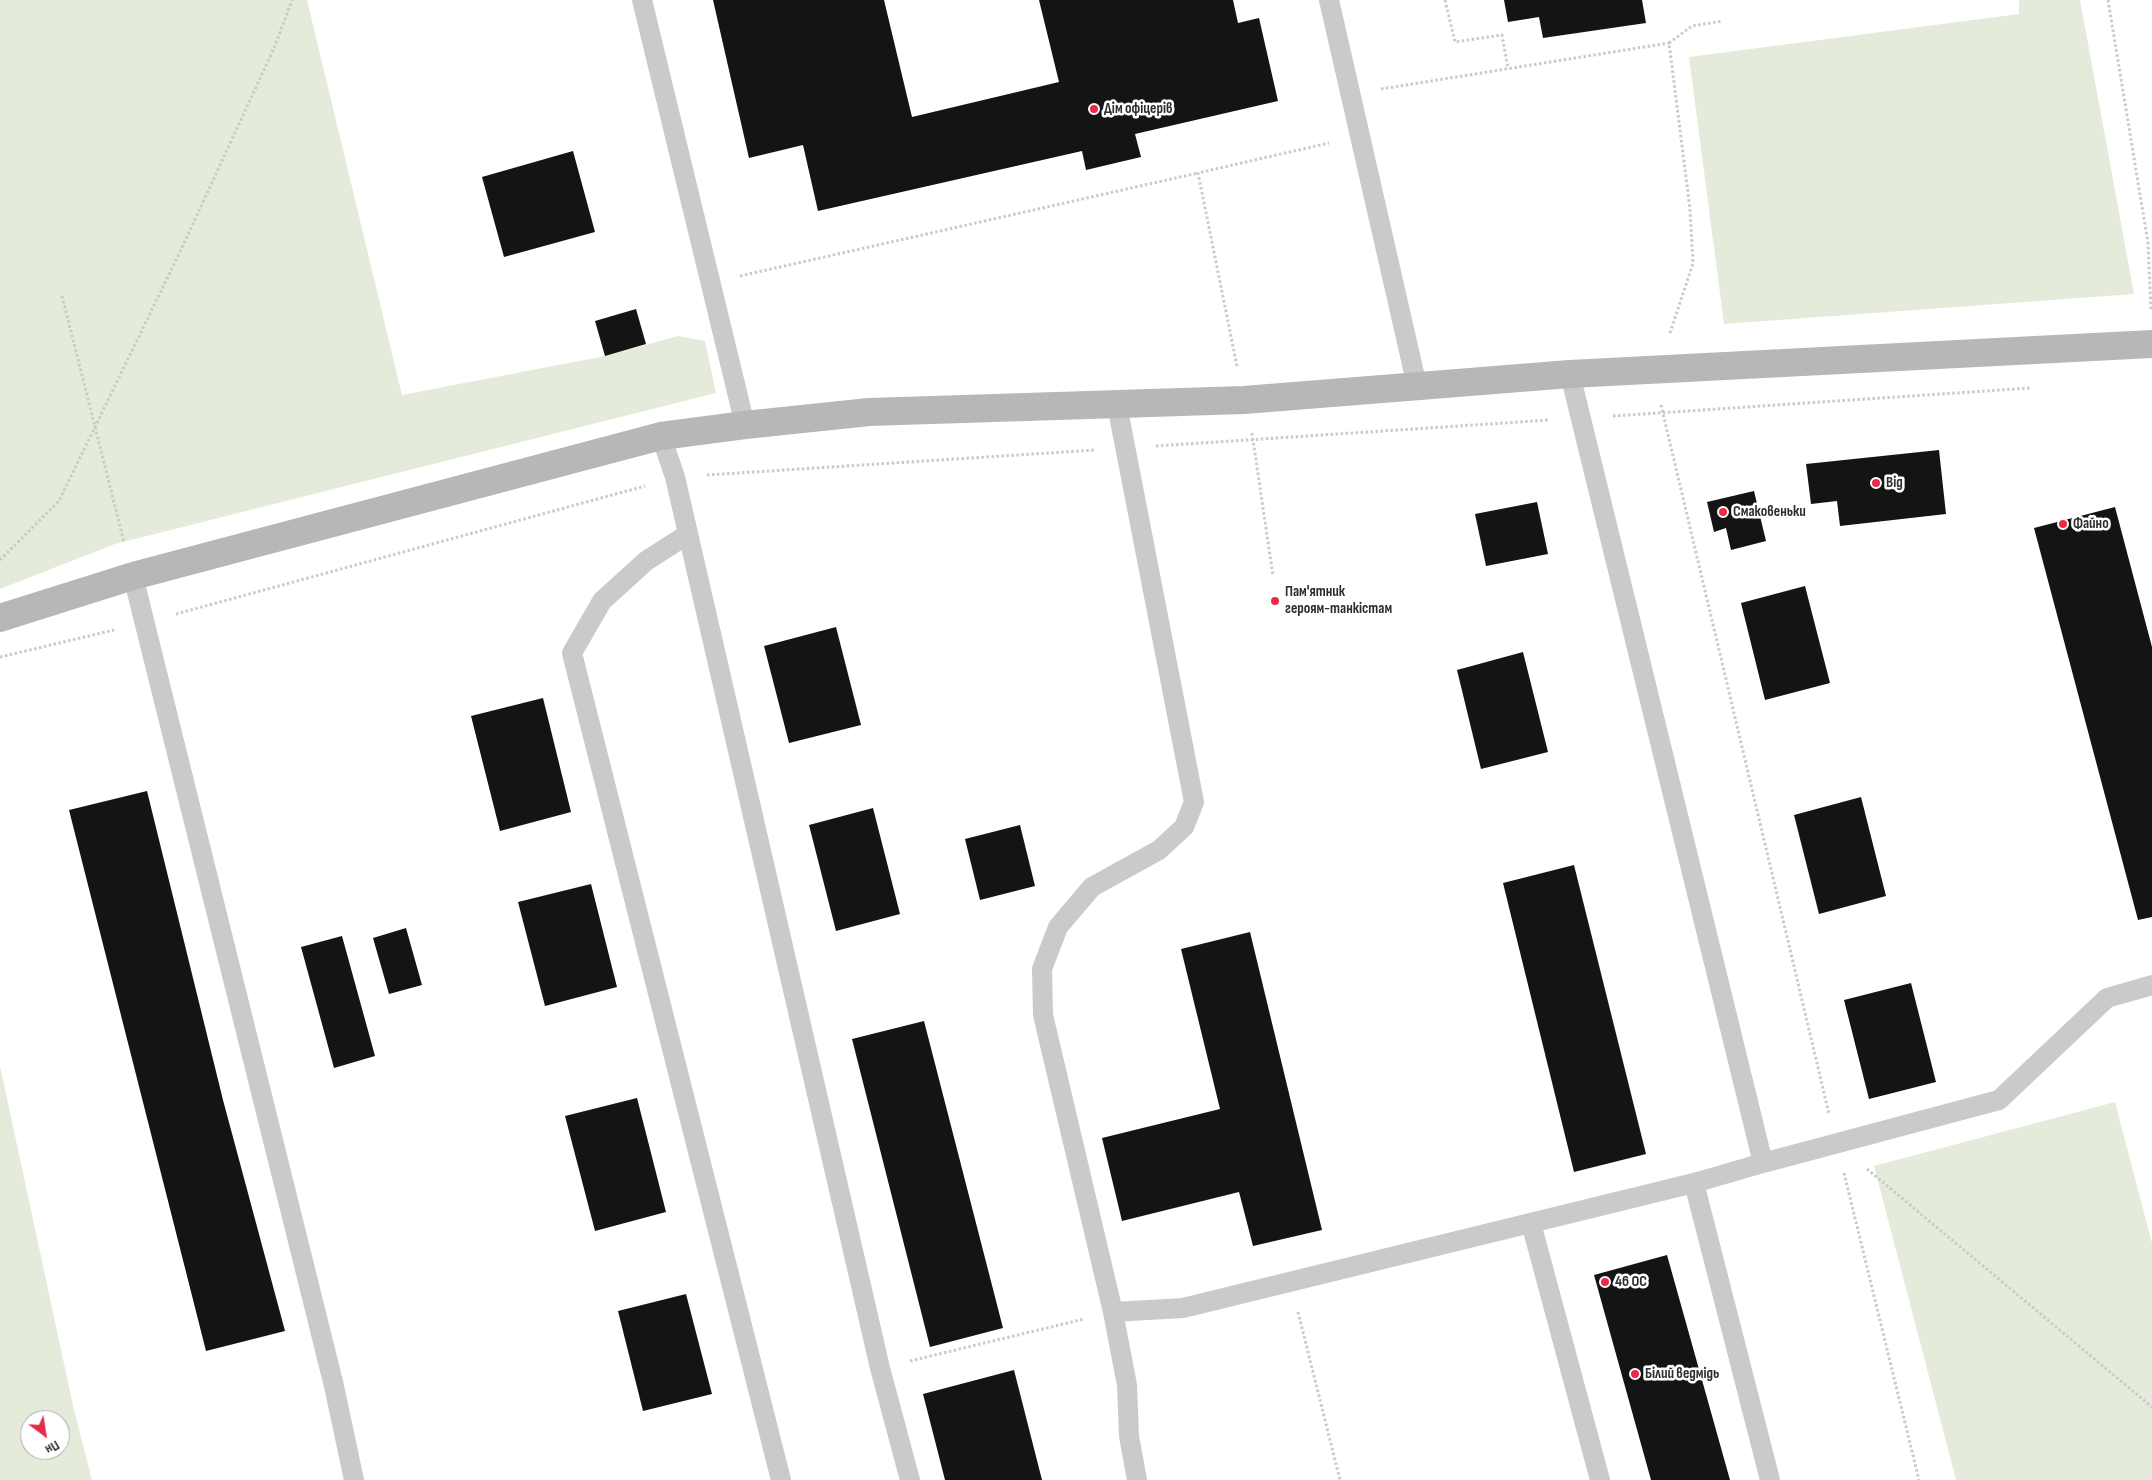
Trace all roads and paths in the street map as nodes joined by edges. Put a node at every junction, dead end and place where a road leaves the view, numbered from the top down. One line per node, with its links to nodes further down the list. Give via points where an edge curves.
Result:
1 (292, 0): 25 (path, via 275,46)
2 (642, 0): 13 (lane)
3 (1329, 0): 9 (lane)
4 (1445, 0): 8 (path, via 1455,42 1502,35)
5 (2108, 0): 15 (path, via 2148,242)
6 (1722, 21): 7 (path, via 1692,26)
7 (1669, 43): 8 (path); 12 (path, via 1690,209)
8 (1508, 68): 9 (path)
9 (1351, 93): 10 (lane)
10 (1360, 136): 11 (path); 18 (lane)
11 (1198, 172): 13 (path); 20 (path)
12 (1693, 263)
13 (710, 282): 24 (lane)
14 (62, 296): 25 (path)
15 (2152, 310)
16 (2152, 344): 17 (street)
17 (1570, 374): 18 (street); 23 (lane)
18 (1417, 386): 20 (street)
19 (2034, 388): 22 (path)
20 (1244, 400): 21 (street); 27 (path)
21 (1117, 405): 24 (street, via 869,412); 28 (lane)
22 (1662, 413): 23 (path); 38 (path)
23 (1582, 418): 27 (path); 39 (lane)
24 (745, 425): 26 (street)
25 (95, 428): 31 (path, via 60,501); 32 (path)
26 (661, 436): 29 (lane); 32 (street)
27 (1254, 440): 28 (path); 33 (path)
28 (1127, 448): 29 (path); 43 (lane, via 1194,802 1184,827 1160,850 1092,887 1058,926 1042,969 1043,1015)
29 (675, 478): 30 (lane); 35 (path)
30 (688, 534): 44 (lane); 47 (lane, via 646,561 602,601 572,654)
31 (0, 560)
32 (133, 576): 34 (street); 35 (lane)
33 (1273, 576)
34 (0, 618)
35 (145, 622): 36 (path); 46 (lane, via 334,1386)
36 (0, 657)
37 (2152, 985): 38 (lane, via 2107,998 1999,1100)
38 (1836, 1143): 39 (lane); 45 (path); 53 (path)
39 (1763, 1163): 40 (lane)
40 (1694, 1183): 41 (lane); 52 (lane)
41 (1531, 1223): 42 (lane); 51 (lane)
42 (1291, 1282): 43 (lane, via 1183,1308); 50 (path)
43 (1112, 1312): 44 (path); 49 (lane, via 1127,1385)
44 (880, 1368): 48 (lane)
45 (2152, 1407)
46 (354, 1480)
47 (781, 1480)
48 (910, 1480)
49 (1137, 1480)
50 (1340, 1480)
51 (1600, 1480)
52 (1770, 1480)
53 (1919, 1480)

